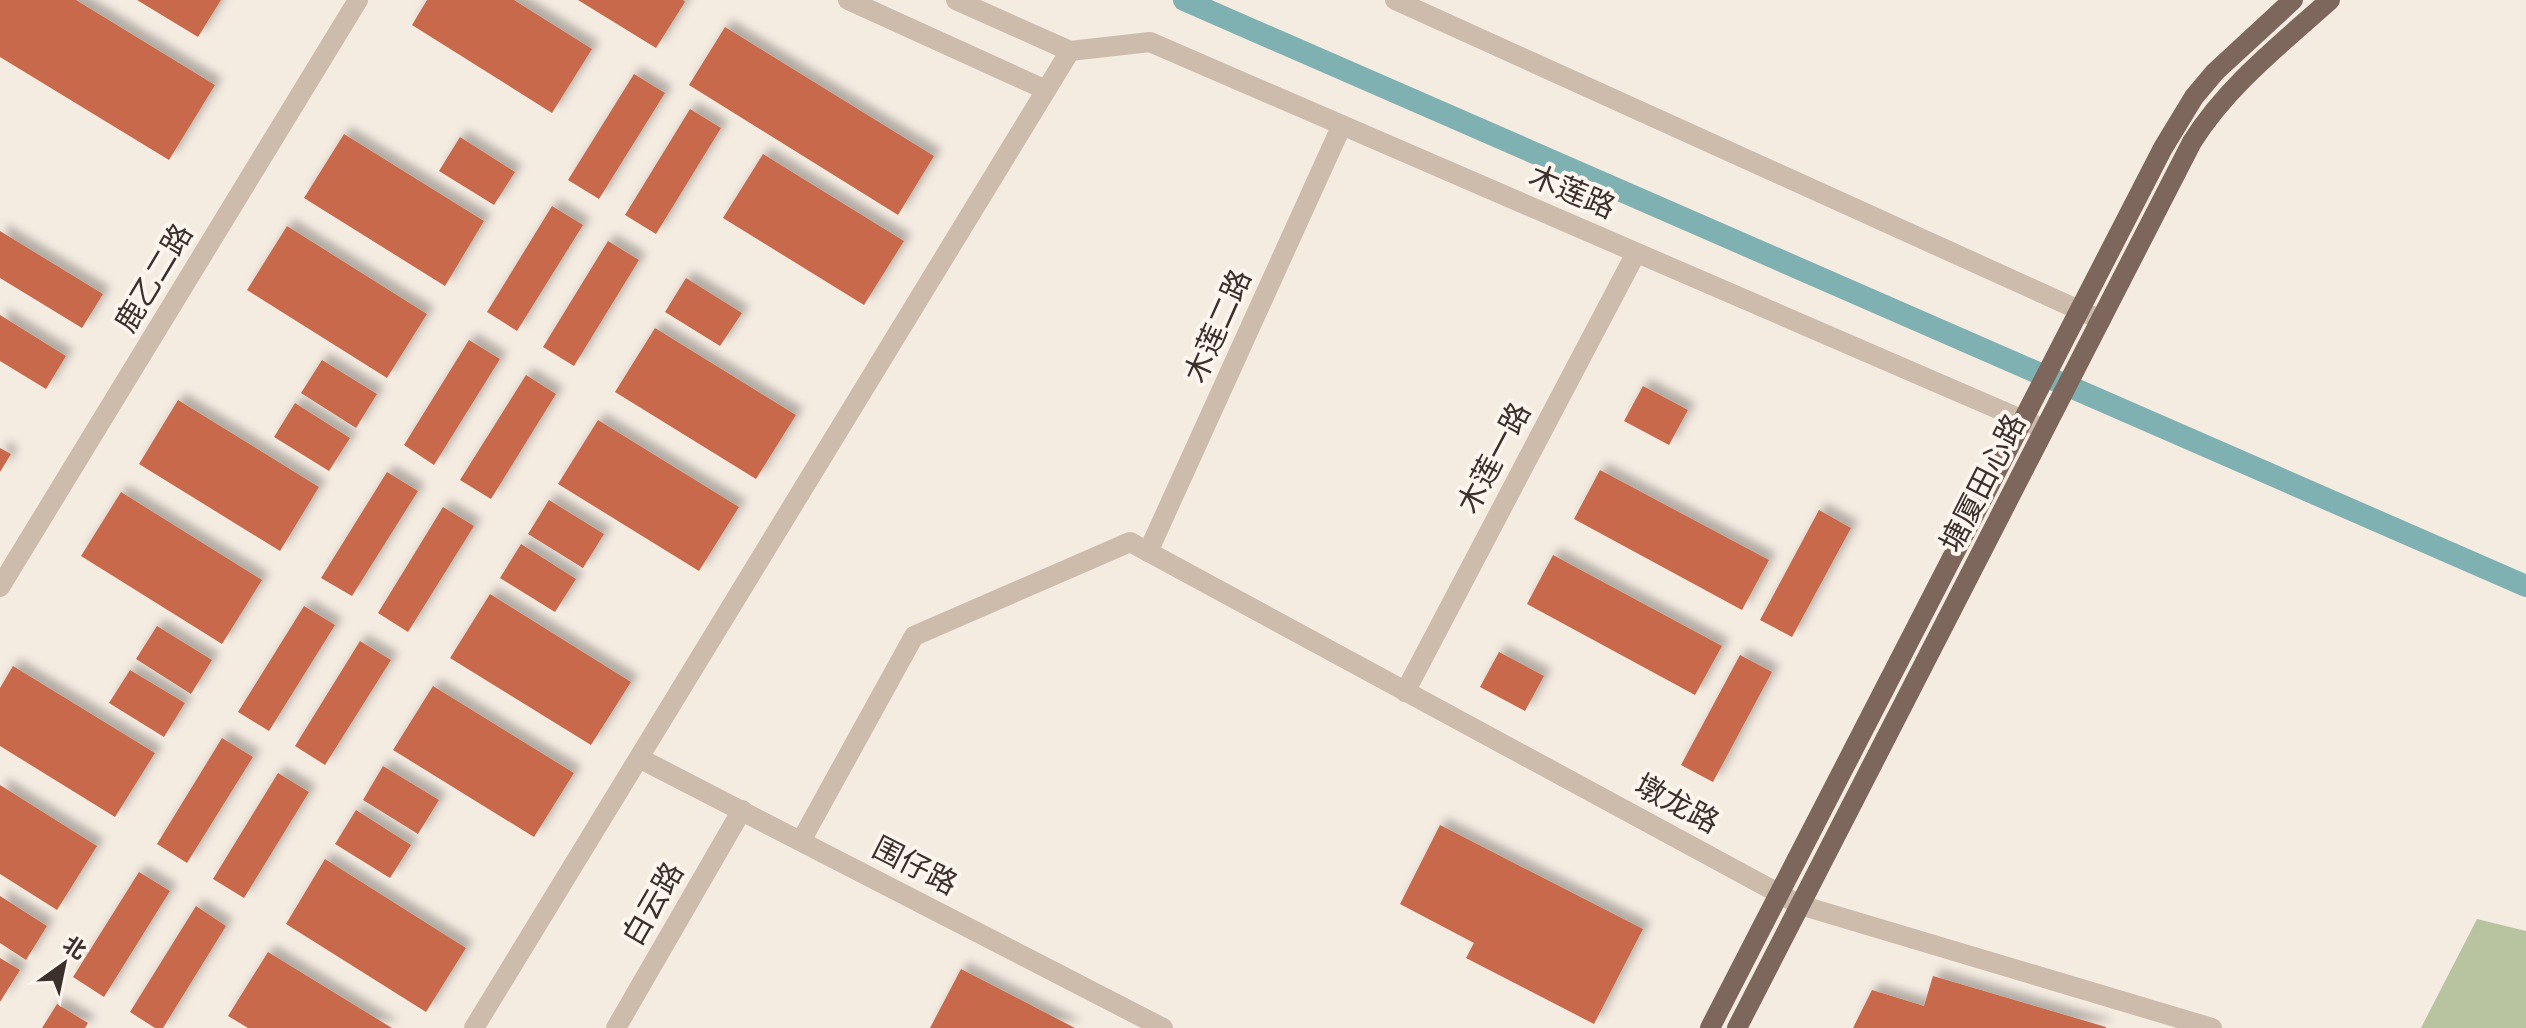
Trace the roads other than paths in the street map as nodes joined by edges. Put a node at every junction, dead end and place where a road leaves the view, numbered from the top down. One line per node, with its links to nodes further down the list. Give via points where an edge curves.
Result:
1 (358, 0): 16 (street, 鹿乙二路)
2 (848, 0): 8 (street)
3 (956, 0): 7 (street)
4 (1395, 0): 11 (street)
5 (2293, 0): 11 (main road, 塘厦田心路, via 2194,97)
6 (2330, 0): 12 (main road, 塘厦田心路, via 2203,125)
7 (1070, 51): 8 (street); 9 (street, 木莲路, via 1150,42)
8 (1046, 90): 18 (street)
9 (1342, 125): 10 (street, 木莲路); 15 (street, 木莲二路)
10 (1636, 253): 13 (street, 木莲路); 17 (street, 木莲一路)
11 (2078, 310): 12 (street); 13 (main road, 塘厦田心路)
12 (2101, 320): 14 (main road, 塘厦田心路)
13 (2022, 420): 14 (street, 木莲路); 21 (main road, 塘厦田心路)
14 (2044, 429): 22 (main road, 塘厦田心路)
15 (1148, 552): 17 (street, 墩龙路); 20 (street, via 1130,542 914,636)
16 (0, 587)
17 (1405, 692): 21 (street, 墩龙路)
18 (639, 758): 19 (street, 围仔路); 23 (street)
19 (742, 810): 20 (street, 围仔路); 24 (street, 白云路)
20 (801, 841): 25 (street, 围仔路)
21 (1779, 893): 22 (street, 墩龙路); 26 (main road, 塘厦田心路)
22 (1800, 905): 27 (main road, 塘厦田心路); 28 (street, 墩龙路)
23 (474, 1028)
24 (616, 1028)
25 (1163, 1028)
26 (1710, 1028)
27 (1737, 1028)
28 (2212, 1028)

